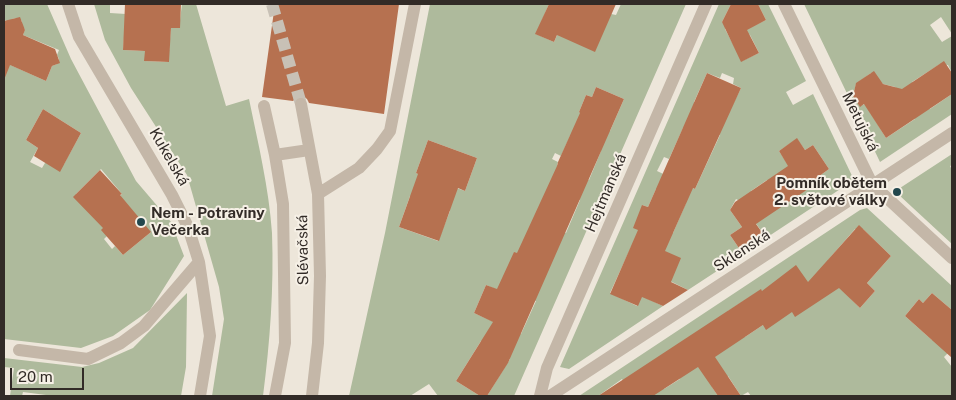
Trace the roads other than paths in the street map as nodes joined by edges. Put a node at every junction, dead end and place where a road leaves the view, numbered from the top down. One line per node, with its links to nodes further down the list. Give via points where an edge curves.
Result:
1 (68, 4): 13 (street, Kukelská, via 80,37 172,195 188,227)
2 (415, 4): 11 (street, via 390,131 359,168)
3 (706, 4): 18 (street, Hejtmanská, via 547,368)
4 (784, 4): 10 (street, Metujská)
5 (301, 104): 8 (street, Slévačská)
6 (264, 106): 9 (street)
7 (952, 133): 10 (street, Sklenská)
8 (309, 150): 9 (street); 11 (street, Slévačská)
9 (275, 155): 16 (street, via 284,204 284,343)
10 (872, 184): 12 (street, Metujská); 19 (street, Sklenská)
11 (318, 194): 17 (street, Slévačská, via 320,276)
12 (952, 258)
13 (199, 262): 14 (street, via 144,326 121,343 88,359); 15 (street, Kukelská, via 210,336)
14 (19, 350)
15 (200, 396)
16 (275, 396)
17 (312, 396)
18 (540, 396)
19 (550, 396)

